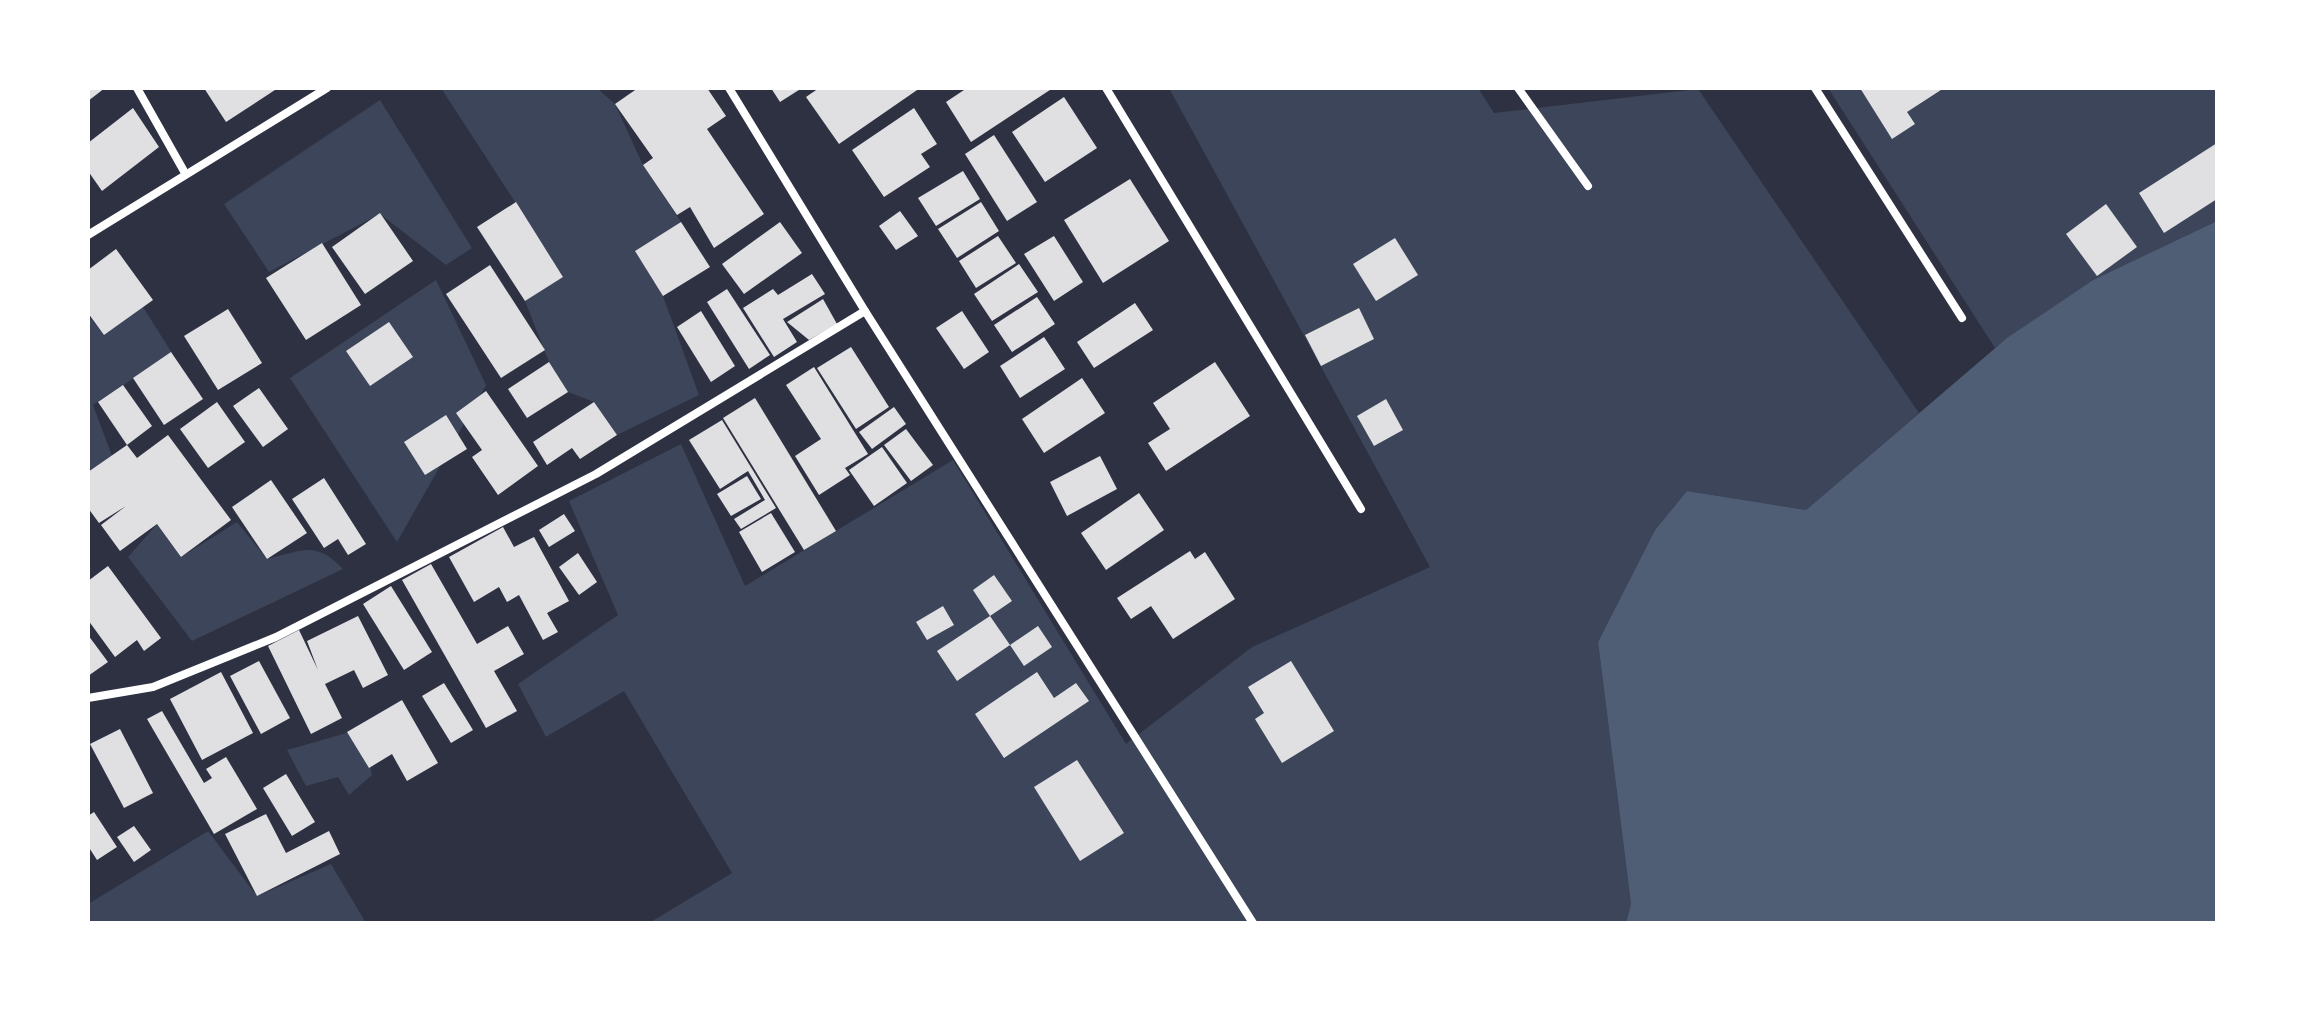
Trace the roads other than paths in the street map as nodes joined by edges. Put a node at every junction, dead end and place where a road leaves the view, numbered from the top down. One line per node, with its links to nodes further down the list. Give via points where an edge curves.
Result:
1 (137, 88): 7 (street)
2 (327, 88): 7 (street)
3 (729, 88): 10 (street)
4 (1106, 88): 12 (street)
5 (1518, 88): 8 (street)
6 (1815, 88): 11 (street)
7 (185, 173): 9 (street)
8 (1588, 186)
9 (88, 235)
10 (865, 311): 13 (street, via 596,474 276,637 153,687); 14 (street)
11 (1962, 318)
12 (1361, 509)
13 (88, 698)
14 (1253, 923)

